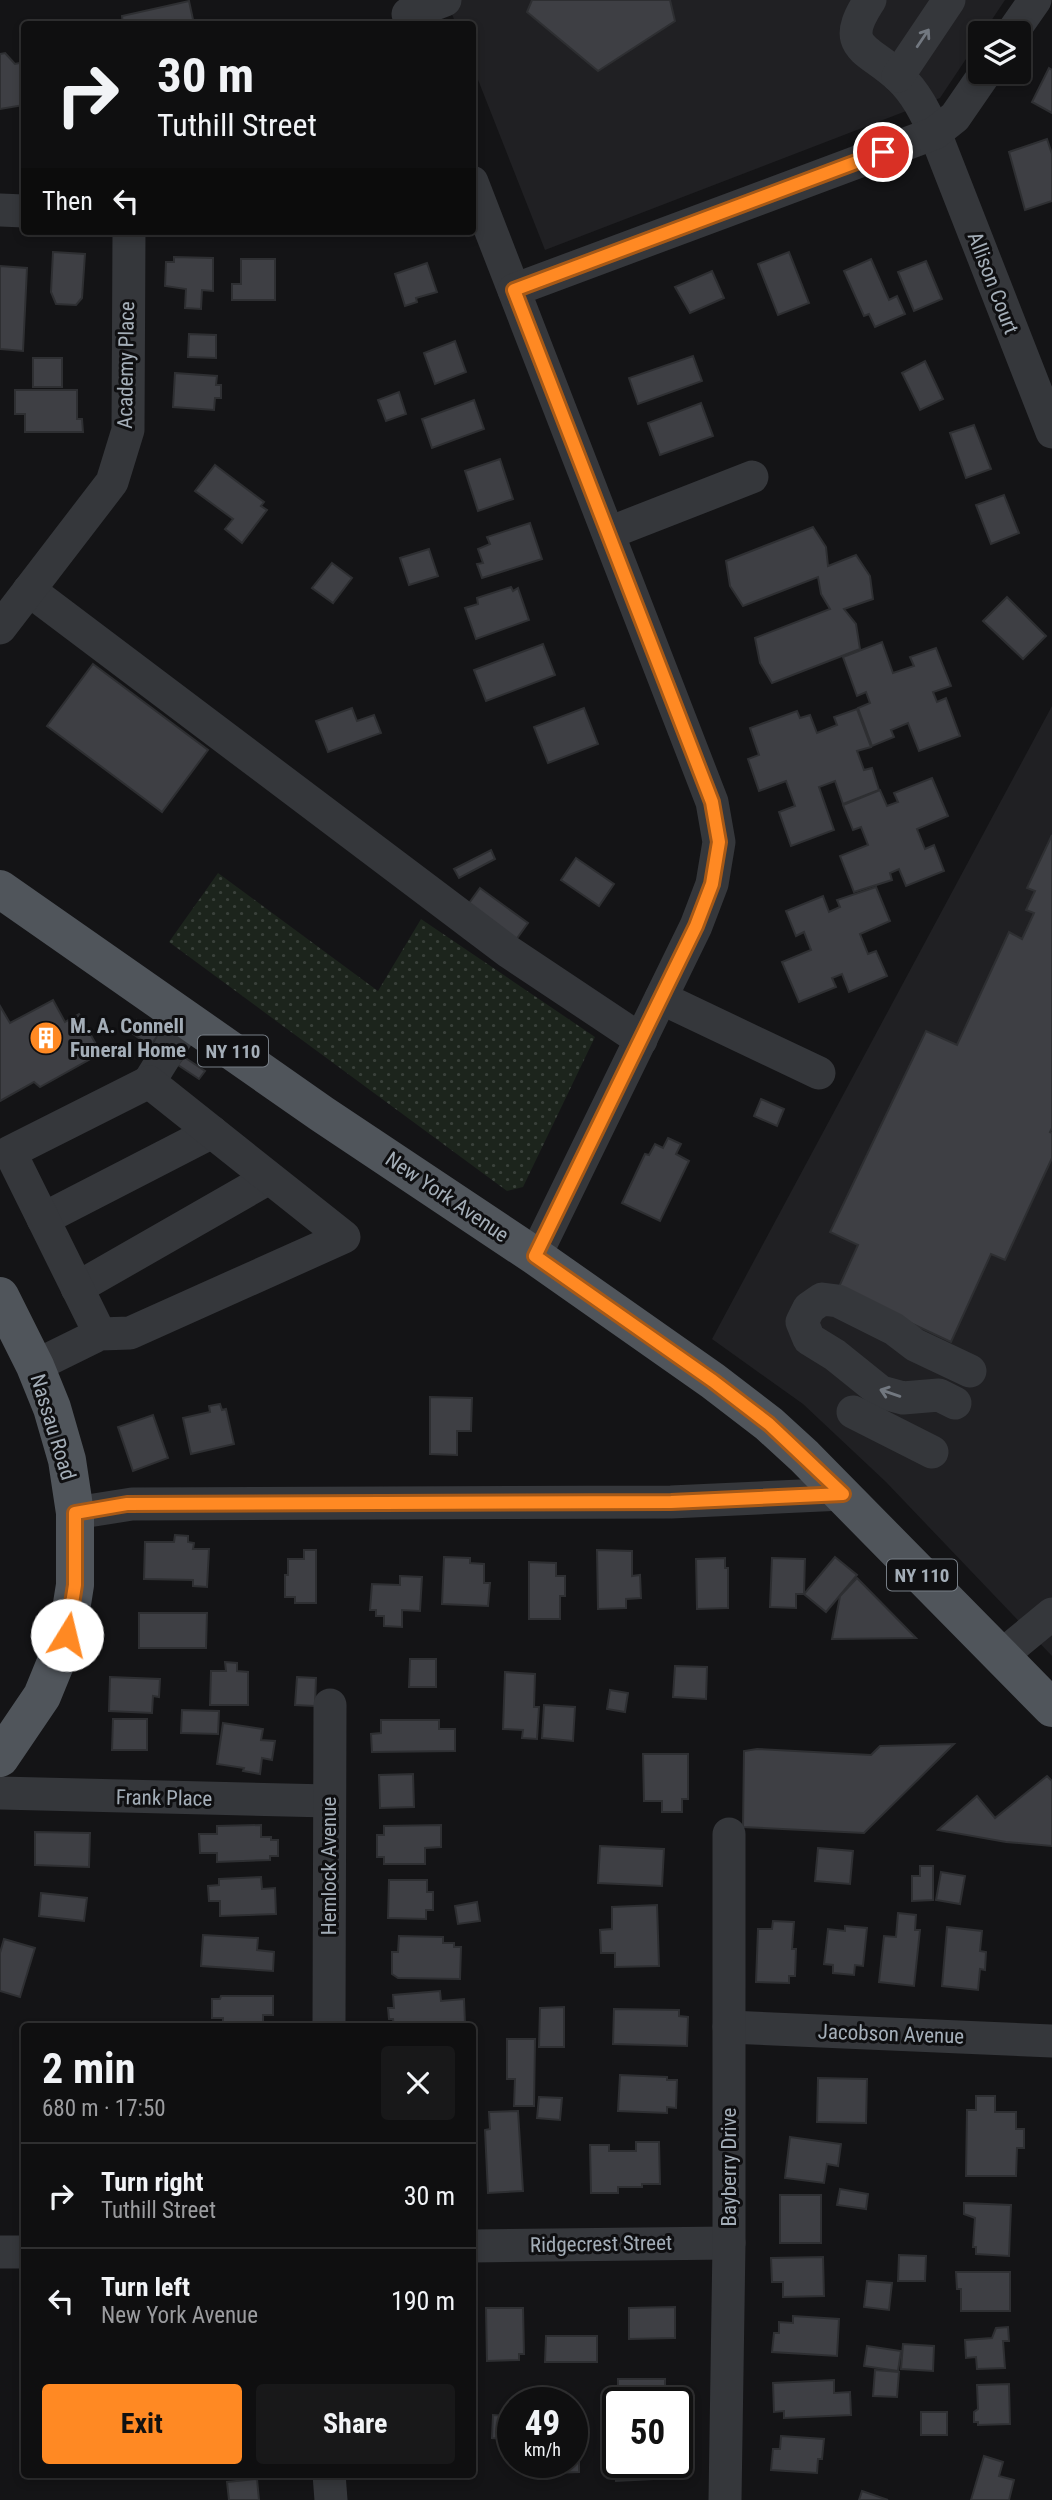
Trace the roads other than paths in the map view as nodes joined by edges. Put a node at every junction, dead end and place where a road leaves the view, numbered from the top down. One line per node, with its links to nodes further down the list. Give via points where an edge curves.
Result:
1 (445, 0): 5 (street)
2 (870, 0): 7 (street, Allison Court, via 856,21 860,47)
3 (949, 0): 7 (street, one-way to 3)
4 (1035, 0): 6 (street)
5 (407, 13)
6 (1020, 21)
7 (898, 76): 9 (street, Allison Court, via 916,96)
8 (978, 84): 9 (street, via 955,117)
9 (935, 133): 14 (street); 15 (street, Allison Court)
10 (476, 200): 14 (street)
11 (0, 210): 12 (street)
12 (21, 211)
13 (129, 235): 18 (street, Academy Place, via 128,430 112,482)
14 (514, 290): 17 (street)
15 (1052, 432)
16 (752, 477): 17 (street)
17 (609, 533): 21 (street, via 712,802 719,842 712,884)
18 (29, 590): 19 (street, Academy Place); 23 (street, via 509,952)
19 (0, 628)
20 (0, 889): 22 (main road, New York Avenue / NY 110)
21 (661, 998): 23 (street); 24 (street)
22 (188, 1019): 25 (street); 29 (main road, New York Avenue / NY 110)
23 (641, 1040): 29 (street)
24 (819, 1073)
25 (149, 1082): 26 (street); 28 (street, via 10,1152)
26 (212, 1132): 27 (street); 28 (street)
27 (269, 1178): 30 (street); 32 (street, via 345,1237 130,1333)
28 (43, 1219): 30 (street)
29 (535, 1256): 38 (main road, New York Avenue / NY 110, via 769,1424)
30 (77, 1288): 32 (street)
31 (0, 1296): 33 (main road, Nassau Road)
32 (100, 1334): 33 (street)
33 (36, 1366): 39 (main road, Nassau Road, via 68,1460)
34 (970, 1371): 35 (street, one-way to 34, via 939,1395 903,1398 881,1392 810,1339 802,1322 808,1308 822,1299 838,1301)
35 (955, 1402)
36 (853, 1412): 37 (street)
37 (932, 1452)
38 (843, 1494): 39 (street, via 671,1502 127,1504); 41 (main road, New York Avenue / NY 110)
39 (75, 1513): 44 (main road, Nassau Road, via 75,1585 67,1635 42,1696)
40 (1052, 1614): 41 (street)
41 (1001, 1656): 42 (main road, New York Avenue / NY 110)
42 (1050, 1704)
43 (330, 1705): 46 (street, Hemlock Avenue)
44 (0, 1758)
45 (0, 1793): 46 (street, Frank Place)
46 (329, 1801): 48 (street, Hemlock Avenue)
47 (729, 1834): 49 (street, Bayberry Drive)
48 (329, 2023)
49 (729, 2027): 50 (street, Jacobson Avenue); 51 (street, Bayberry Drive)
50 (1052, 2041)
51 (729, 2243): 52 (street, Ridgecrest Street); 57 (street, Bayberry Drive)
52 (476, 2246)
53 (0, 2252): 54 (street)
54 (21, 2252)
55 (329, 2478): 56 (street)
56 (331, 2500)
57 (725, 2500)

